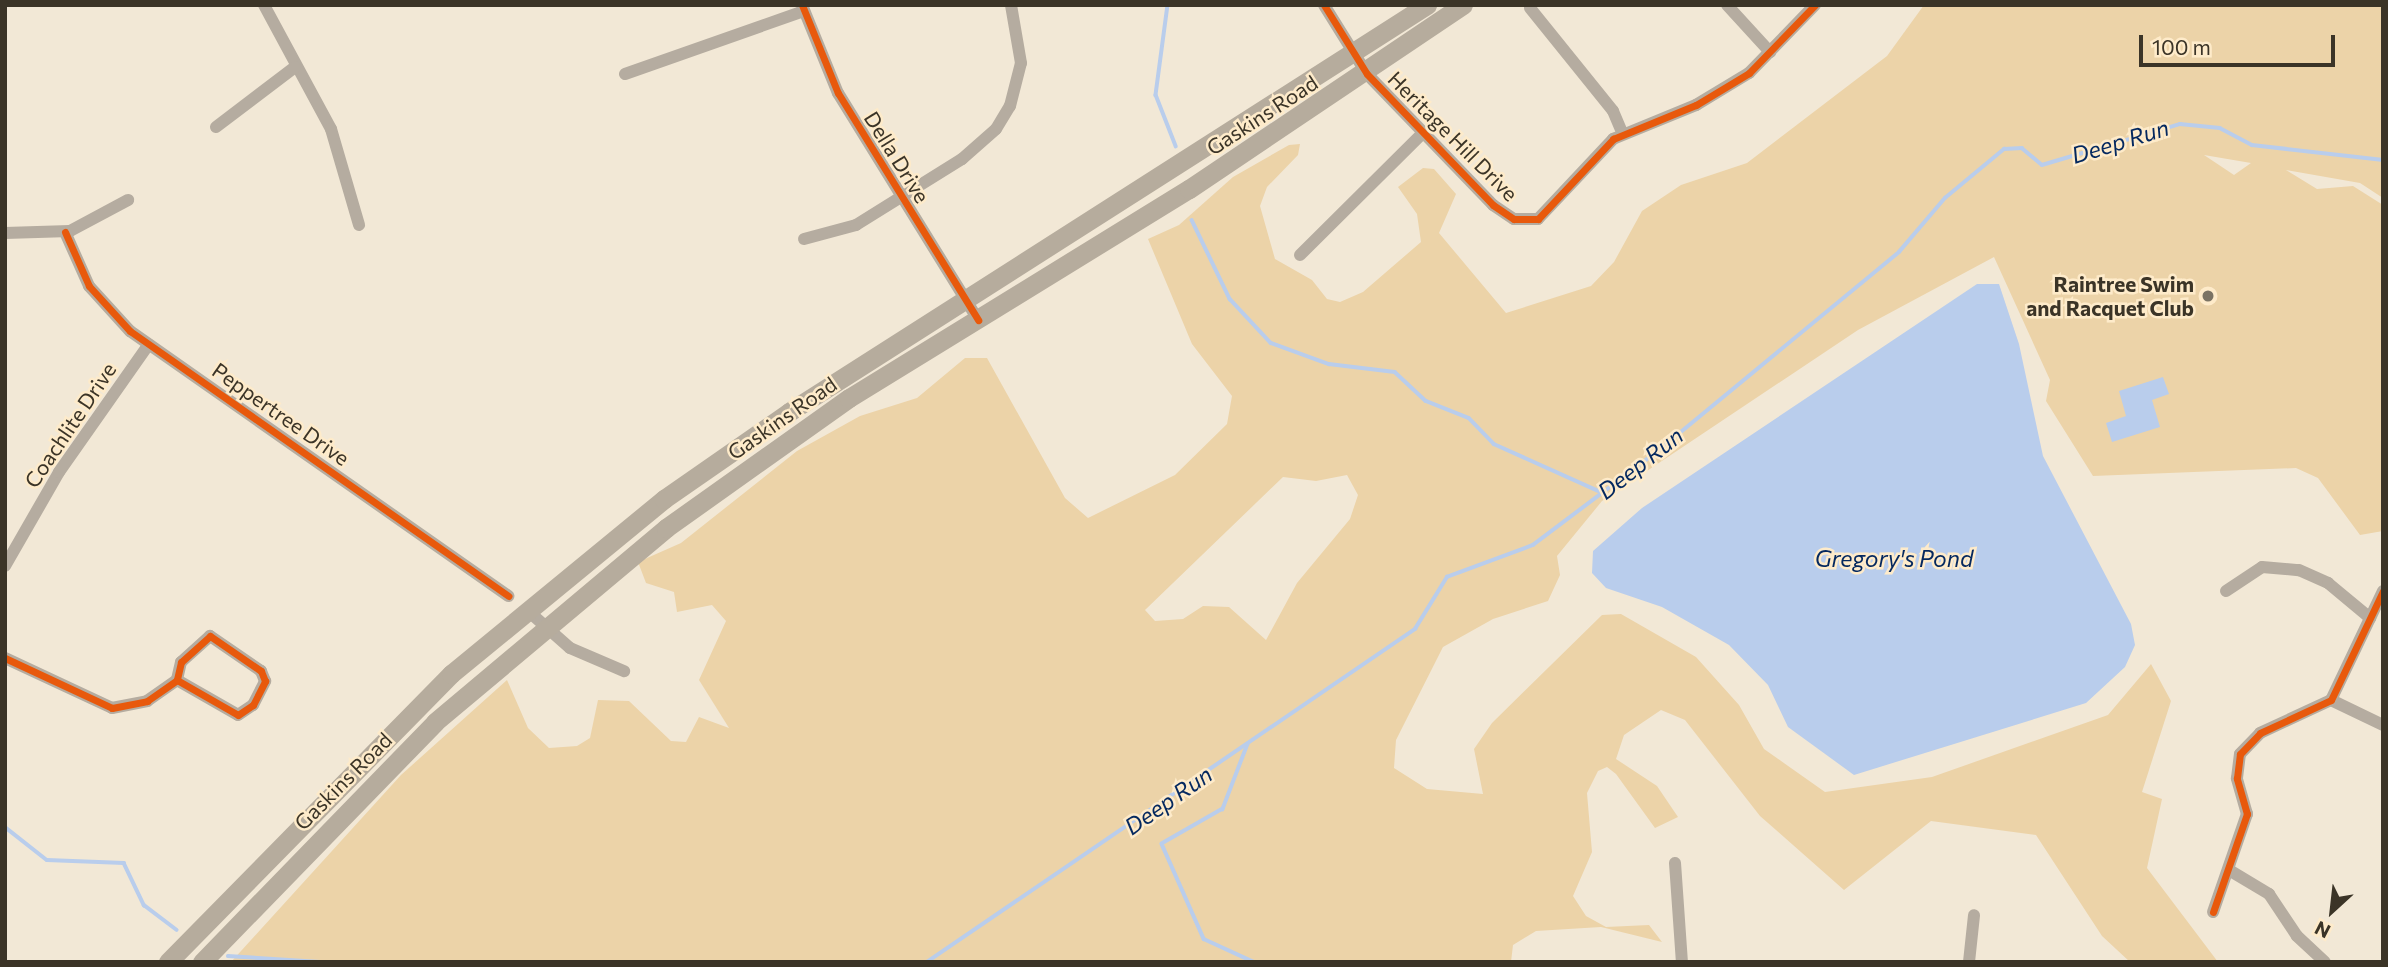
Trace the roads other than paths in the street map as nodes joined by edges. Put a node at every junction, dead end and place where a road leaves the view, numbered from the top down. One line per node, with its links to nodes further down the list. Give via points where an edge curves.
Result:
1 (264, 5): 12 (street)
2 (1011, 5): 18 (street, via 1021,63 1010,106 983,143)
3 (1324, 5): 11 (street, Heritage Hill Drive)
4 (1427, 5): 11 (main road, Gaskins Road)
5 (1463, 5): 14 (main road, Gaskins Road)
6 (1727, 5): 10 (street)
7 (1815, 5): 10 (street, Heritage Hill Drive)
8 (803, 8): 13 (street); 18 (street, Della Drive, via 838,93)
9 (1530, 8): 17 (street, via 1613,111)
10 (1770, 52): 17 (street, Heritage Hill Drive, via 1719,93)
11 (1355, 55): 14 (street, Heritage Hill Drive); 25 (main road, Gaskins Road)
12 (295, 67): 15 (street); 20 (street, via 331,129)
13 (625, 74)
14 (1367, 74): 16 (street, Heritage Hill Drive); 26 (main road, Gaskins Road)
15 (216, 127)
16 (1422, 134): 17 (street, Heritage Hill Drive, via 1505,215 1538,219); 24 (street)
17 (1623, 134)
18 (900, 196): 23 (street, via 841,232); 25 (street, Della Drive)
19 (128, 200): 21 (street)
20 (359, 225)
21 (65, 232): 22 (street); 27 (street, Peppertree Drive, via 99,300)
22 (5, 233)
23 (804, 239)
24 (1300, 255)
25 (967, 302): 26 (street, Della Drive); 32 (main road, Gaskins Road, via 716,462)
26 (978, 320): 34 (main road, Gaskins Road, via 849,398 666,528)
27 (149, 344): 28 (street, Coachlite Drive, via 38,506); 31 (street, Peppertree Drive)
28 (5, 566)
29 (2225, 591): 33 (street, via 2262,567 2299,570 2328,583)
30 (2383, 591): 33 (street)
31 (509, 596)
32 (527, 610): 34 (street); 44 (main road, Gaskins Road, via 358,762)
33 (2377, 617): 38 (street)
34 (545, 626): 36 (street, via 576,652); 45 (main road, Gaskins Road, via 381,774)
35 (5, 658): 37 (street, via 112,708 147,701)
36 (624, 671)
37 (177, 680): 37 (street, via 239,715 253,705 265,681 210,636 198,640 181,662)
38 (2331, 700): 39 (street); 41 (street, via 2246,745 2237,769 2247,814)
39 (2383, 725)
40 (1675, 863): 46 (street)
41 (2229, 870): 42 (street); 48 (street, via 2269,894 2297,936)
42 (2213, 912)
43 (1974, 915): 47 (street)
44 (168, 962)
45 (202, 962)
46 (1682, 962)
47 (1969, 962)
48 (2325, 962)

